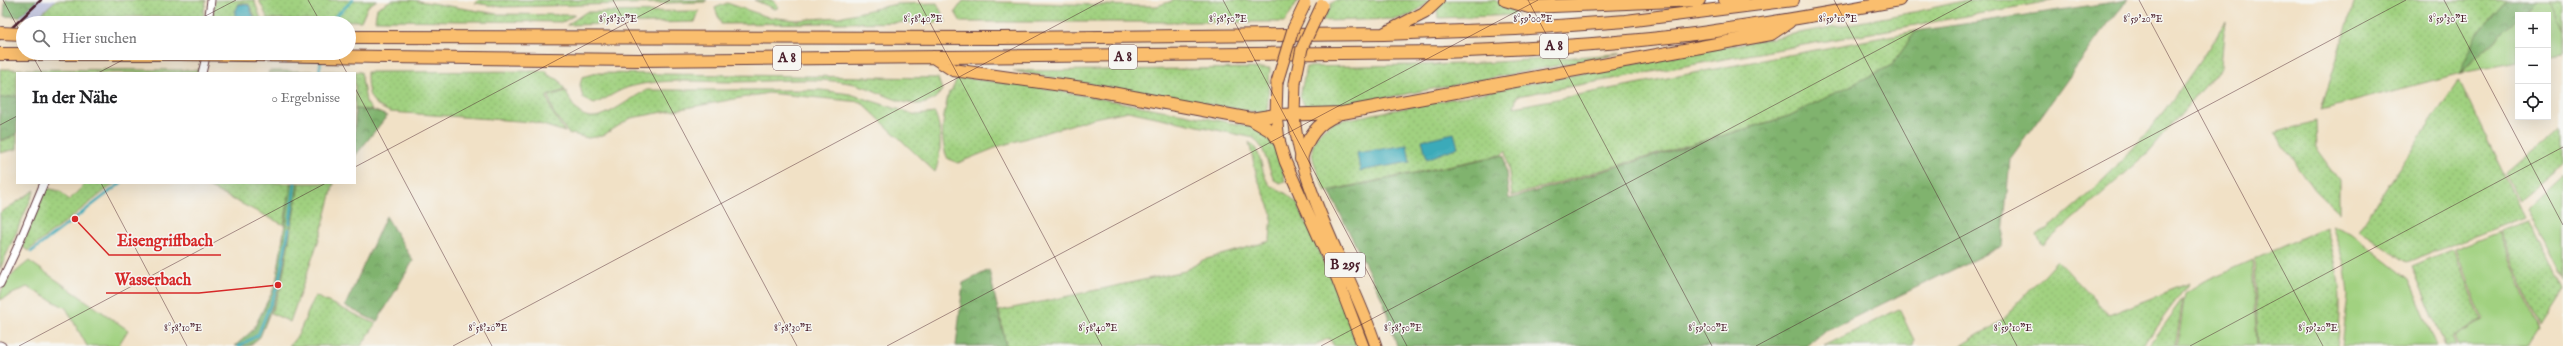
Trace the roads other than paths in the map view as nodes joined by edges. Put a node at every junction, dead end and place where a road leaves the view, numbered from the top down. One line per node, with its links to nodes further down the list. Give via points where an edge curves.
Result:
1 (211, 0): 11 (street)
2 (1438, 0): 15 (highway, via 1424,13)
3 (1505, 0): 4 (highway, via 1529,7)
4 (1699, 0)
5 (1725, 0): 10 (highway)
6 (1793, 0): 10 (highway, A 8)
7 (1899, 0): 12 (highway, A 8)
8 (1306, 2): 24 (main road, B 295, bridge, via 1293,29 1277,82)
9 (1324, 2): 25 (main road, B 295, bridge, via 1307,36 1295,82)
10 (1754, 6): 15 (highway, A 8, via 1626,21 1501,30)
11 (209, 16)
12 (1793, 19): 20 (highway, A 8, via 1686,35 1512,49 1305,55); 23 (highway, A 8, via 1771,34)
13 (0, 33): 14 (highway, bridge)
14 (16, 34)
15 (1384, 34): 16 (highway, A 8, via 1002,38)
16 (356, 37)
17 (1, 54): 18 (highway, A 8, bridge)
18 (16, 54)
19 (356, 57): 20 (highway, A 8, bridge, via 640,60)
20 (933, 57): 26 (highway, via 953,70 1090,89)
21 (205, 60): 22 (street)
22 (202, 72)
23 (1342, 113): 25 (highway, A 8); 28 (highway, A 8, via 1316,128 1307,142)
24 (1276, 115): 25 (highway); 26 (highway); 27 (main road, B 295)
25 (1294, 115): 28 (main road, B 295)
26 (1251, 119): 27 (highway, via 1273,132)
27 (1279, 141): 31 (main road, B 295)
28 (1301, 159): 32 (main road, B 295)
29 (44, 184): 30 (street)
30 (0, 284)
31 (1363, 346)
32 (1376, 346)

